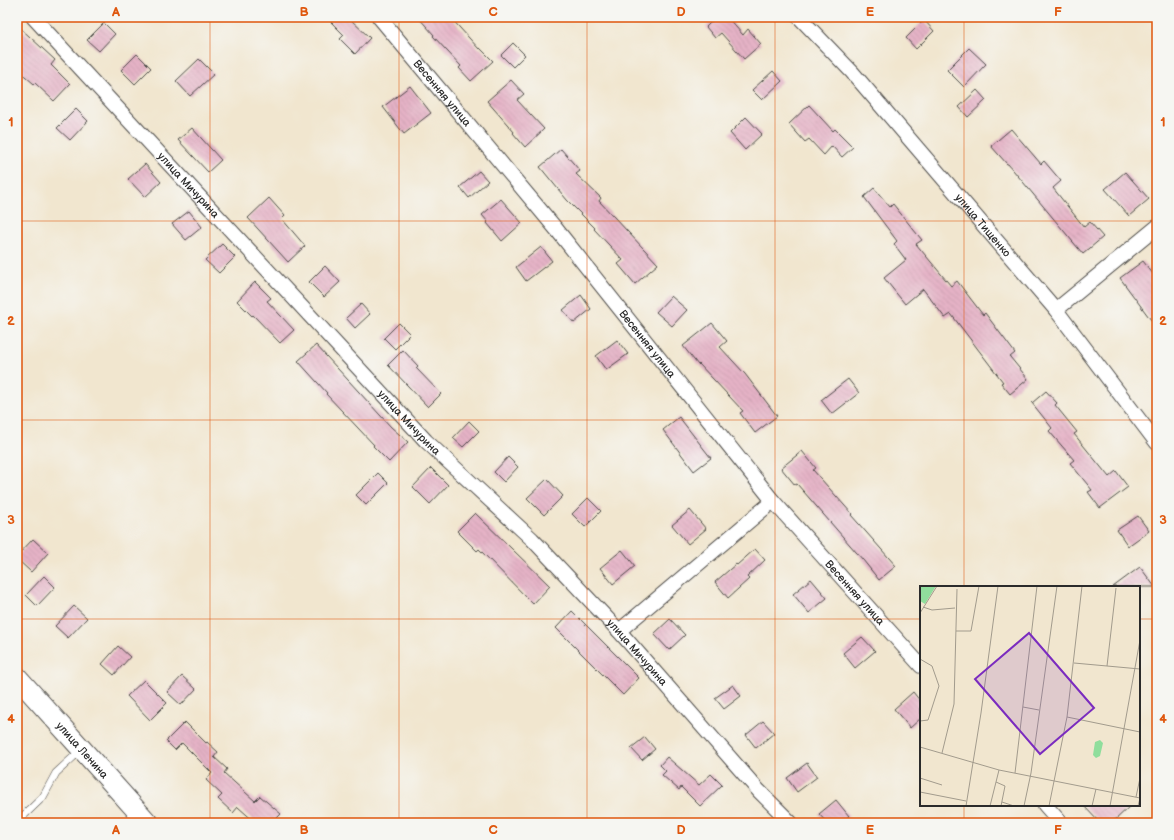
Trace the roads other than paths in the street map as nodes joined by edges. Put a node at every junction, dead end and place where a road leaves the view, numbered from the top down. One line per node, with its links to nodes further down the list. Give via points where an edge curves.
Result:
1 (33, 17): 8 (street, улица Мичурина, via 426,441 532,539)
2 (379, 17): 7 (street, Весенняя улица, via 556,230)
3 (800, 17): 5 (street, улица Тищенко, via 852,72)
4 (1157, 227): 5 (street)
5 (1056, 310): 6 (street, улица Тищенко)
6 (1157, 443)
7 (773, 501): 8 (street); 9 (street, Весенняя улица)
8 (619, 631): 15 (street, улица Мичурина, via 759,791)
9 (920, 665)
10 (17, 676): 11 (main road, улица Ленина)
11 (82, 749): 13 (lane, via 56,773 43,797); 14 (main road, улица Ленина)
12 (1046, 806): 16 (street)
13 (17, 822)
14 (148, 823)
15 (791, 823)
16 (1061, 823)

